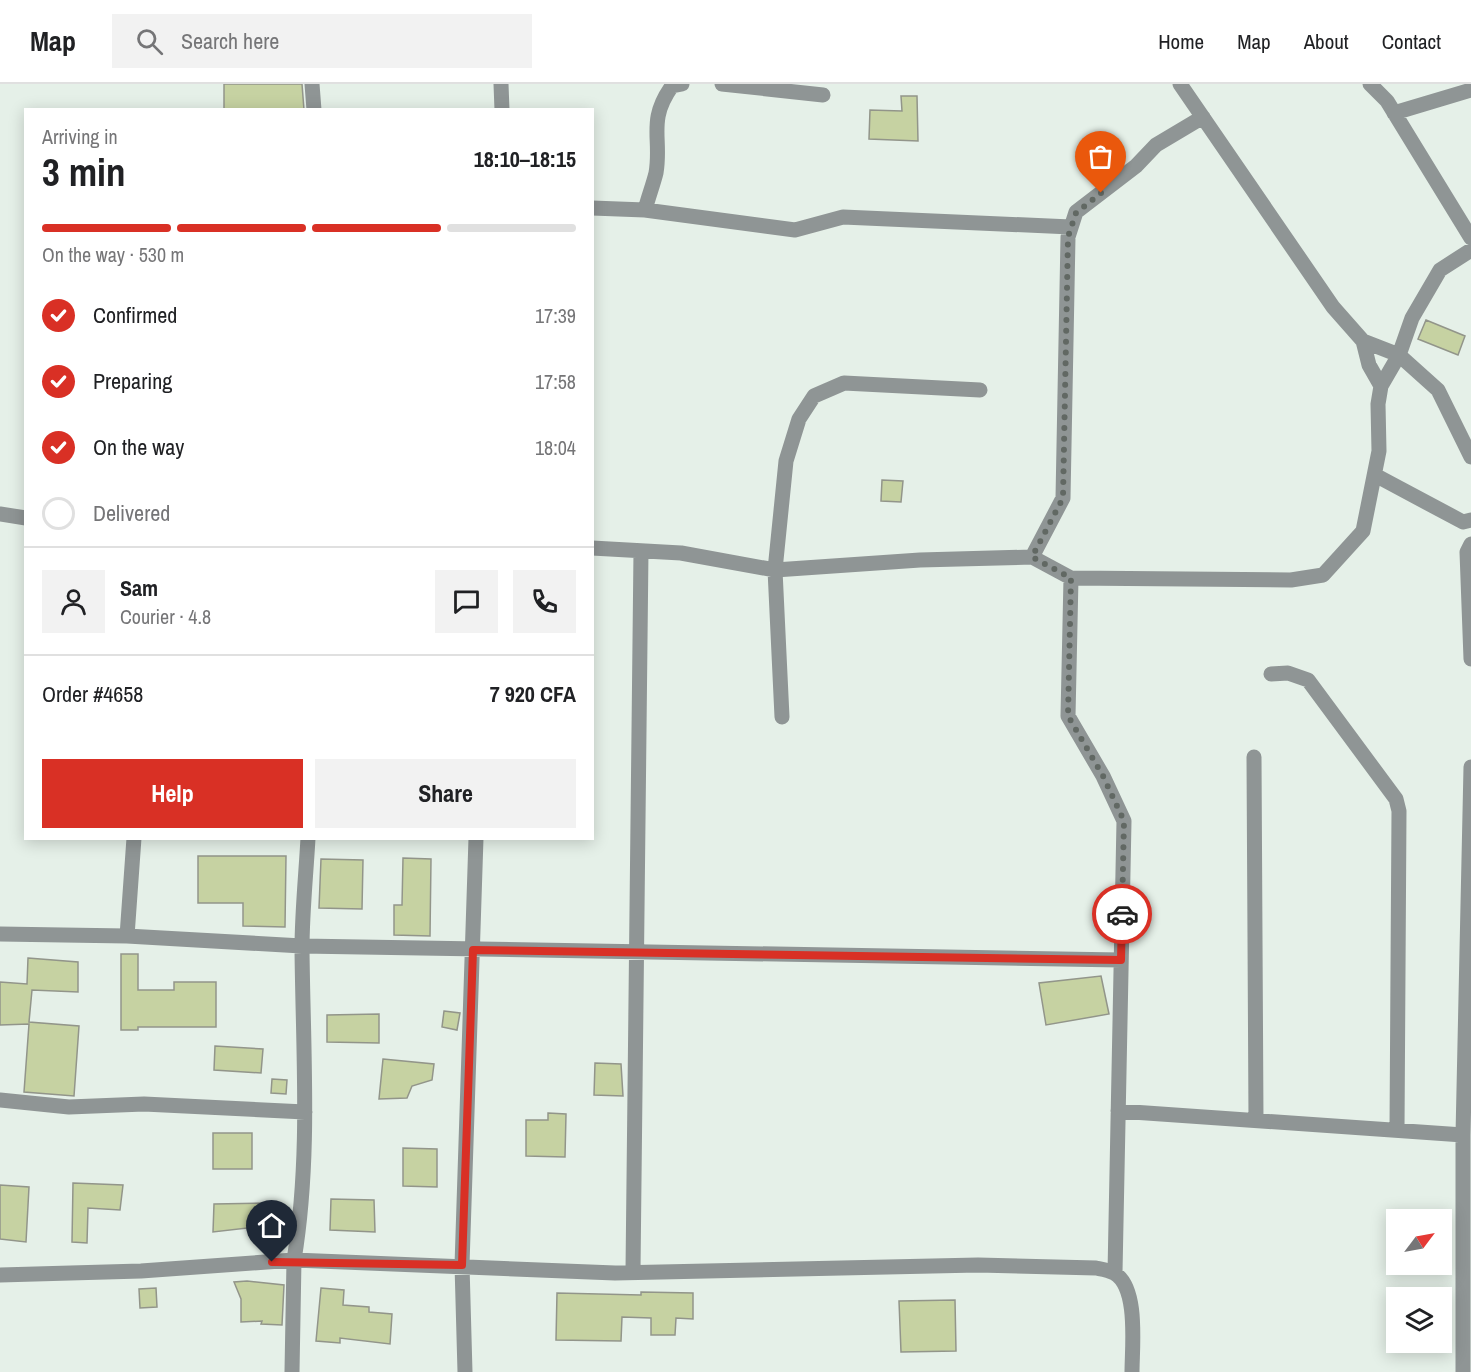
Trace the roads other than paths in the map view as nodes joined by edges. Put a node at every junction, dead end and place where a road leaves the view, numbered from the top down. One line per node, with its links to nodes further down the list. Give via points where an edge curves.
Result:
1 (312, 84): 9 (street)
2 (501, 84): 10 (street)
3 (682, 84): 14 (street, via 672,86 661,102 655,131 656,171)
4 (722, 84): 8 (street)
5 (1180, 84): 12 (street)
6 (1370, 84): 11 (street)
7 (1471, 90): 11 (street)
8 (823, 95)
9 (314, 108)
10 (502, 108)
11 (1394, 113): 16 (street)
12 (1203, 117): 15 (street, via 1156,145 1136,166 1076,213); 18 (street, via 1333,307)
13 (594, 208): 14 (street)
14 (645, 210): 15 (street, via 795,230 843,217)
15 (1071, 227): 30 (street, via 1063,498)
16 (1471, 238)
17 (1471, 250): 19 (street, via 1440,270 1412,318)
18 (1363, 341): 19 (street); 20 (street, via 1369,365)
19 (1399, 355): 20 (street); 22 (street, via 1438,390)
20 (1381, 386): 23 (street)
21 (980, 390): 31 (street, via 844,383 814,396 799,419 786,461)
22 (1471, 458)
23 (1375, 475): 26 (street, via 1463,522); 32 (street, via 1363,531 1323,575 1291,580)
24 (0, 514): 25 (street)
25 (24, 518)
26 (1471, 520)
27 (1471, 544): 33 (street, via 1467,552)
28 (594, 549): 29 (street)
29 (642, 551): 31 (street, via 681,553); 45 (street)
30 (1032, 557): 31 (street); 32 (street)
31 (775, 570): 35 (street)
32 (1071, 578): 46 (street, via 1068,716 1124,821)
33 (1471, 659)
34 (1271, 674): 52 (street, via 1288,673 1308,680 1398,805)
35 (782, 717)
36 (1254, 757): 50 (street)
37 (1471, 767): 51 (street)
38 (134, 840): 42 (street)
39 (308, 840): 43 (street)
40 (476, 840): 44 (street)
41 (0, 934): 42 (street)
42 (127, 936): 43 (street)
43 (302, 946): 44 (street); 49 (street)
44 (473, 950): 45 (street); 54 (street)
45 (639, 952): 46 (street); 55 (street)
46 (1121, 960): 48 (street)
47 (0, 1100): 49 (street, via 69,1107 144,1104)
48 (1118, 1111): 50 (street); 56 (street)
49 (305, 1112): 53 (street, via 302,1209)
50 (1256, 1120): 52 (street)
51 (1466, 1129): 52 (street); 58 (street)
52 (1397, 1130)
53 (294, 1260): 54 (street); 57 (street, via 141,1271); 59 (street)
54 (462, 1265): 55 (street, via 615,1273); 60 (street)
55 (633, 1270): 56 (street, via 978,1265 1096,1268)
56 (1115, 1273): 61 (street, via 1125,1283 1132,1307)
57 (0, 1275)
58 (1467, 1292): 62 (street)
59 (292, 1372)
60 (465, 1372)
61 (1132, 1372)
62 (1463, 1372)

